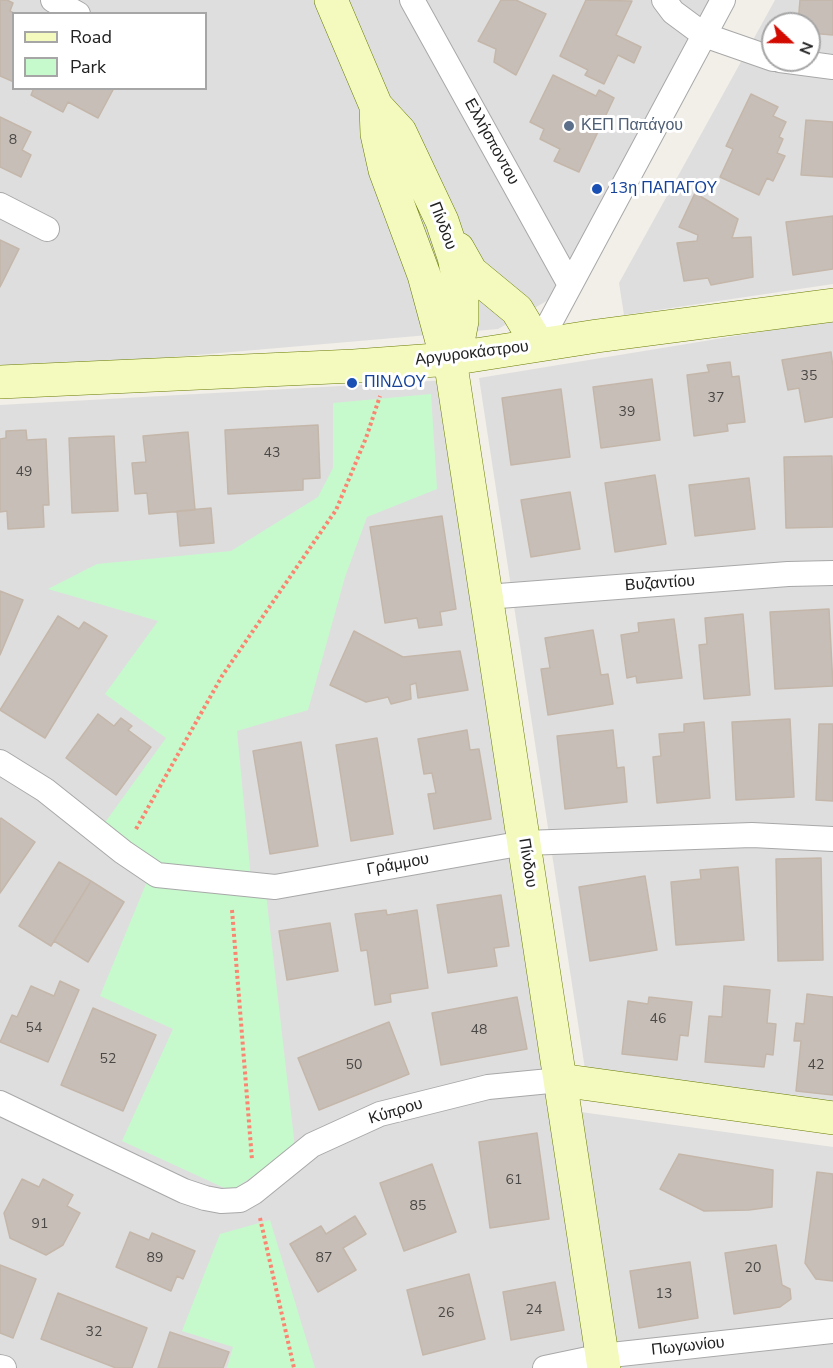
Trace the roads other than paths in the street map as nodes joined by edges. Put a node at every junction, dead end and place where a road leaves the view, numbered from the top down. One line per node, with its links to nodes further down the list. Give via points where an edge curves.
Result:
1 (53, 0): 6 (street)
2 (331, 0): 9 (street, Πίνδου)
3 (412, 0): 13 (street, Ελλήσποντου)
4 (664, 0): 7 (street)
5 (723, 0): 7 (street)
6 (74, 12)
7 (704, 35): 8 (street); 13 (street)
8 (761, 55)
9 (376, 106): 11 (street, Πίνδου, via 400,132); 16 (street, Πίνδου, via 385,170)
10 (0, 205): 12 (street)
11 (442, 221): 15 (street, via 471,272 517,310); 16 (street, Πίνδου, via 462,294 462,321)
12 (46, 229)
13 (570, 285): 15 (street)
14 (833, 305): 15 (street, Αργυροκάστρου)
15 (538, 345): 16 (street, Αργυροκάστρου)
16 (450, 359): 17 (street, Αργυροκάστρου); 19 (street, Πίνδου)
17 (0, 382)
18 (833, 573): 19 (street, Βυζαντίου)
19 (486, 597): 22 (street, Πίνδου)
20 (0, 762): 22 (street, Γράμμου, via 45,790 157,875 275,887)
21 (833, 839): 22 (street, Γράμμου, via 752,834)
22 (524, 843): 23 (street, Πίνδου)
23 (560, 1080): 24 (street, Κύπρου, via 488,1087 380,1114 312,1145 240,1200 221,1201 184,1191); 25 (street, Κύπρου); 27 (street, Πίνδου)
24 (0, 1103)
25 (833, 1118)
26 (833, 1331): 27 (street, Πωγωνίου)
27 (603, 1362): 30 (street, Πωγωνίου)
28 (0, 1366): 29 (street)
29 (4, 1368)
30 (545, 1368)

